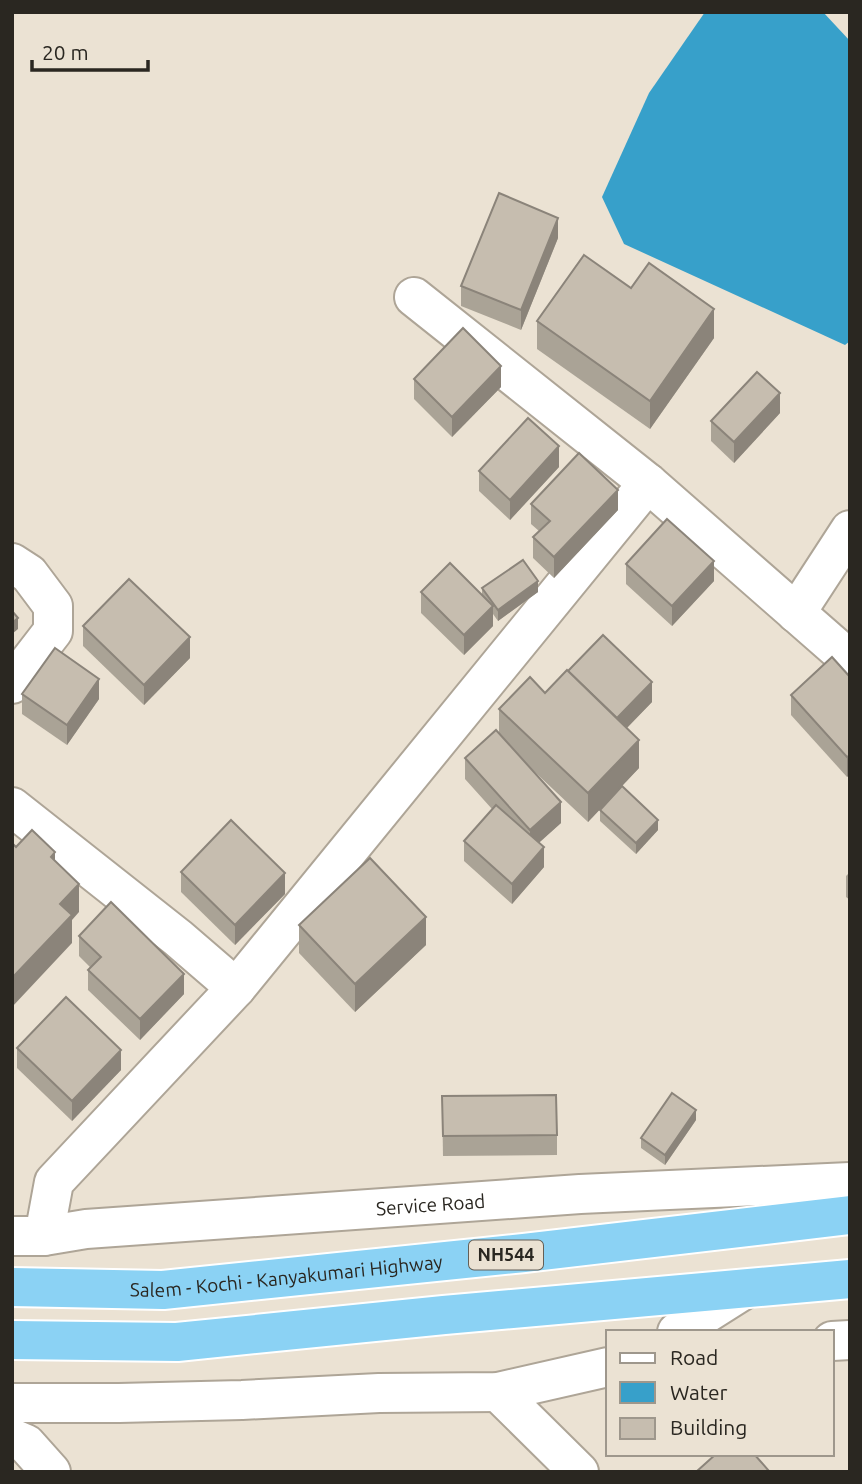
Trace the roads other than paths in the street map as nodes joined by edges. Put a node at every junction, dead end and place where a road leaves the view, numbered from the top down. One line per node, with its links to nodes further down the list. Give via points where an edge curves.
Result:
1 (414, 297): 2 (street)
2 (648, 483): 5 (street); 9 (street)
3 (850, 530): 5 (street)
4 (12, 563): 7 (street, via 29,574 53,606 53,631)
5 (796, 613): 6 (street)
6 (850, 660)
7 (12, 684)
8 (12, 807): 9 (street)
9 (236, 988): 12 (street, via 54,1182)
10 (850, 1182): 12 (street, Service Road, via 567,1195)
11 (850, 1215): 14 (highway, Salem - Kochi - Kanyakumari Highway / NH544, via 163,1290)
12 (28, 1236)
13 (850, 1279): 15 (highway)
14 (12, 1287)
15 (745, 1289): 16 (street); 17 (highway, via 177,1342)
16 (680, 1330)
17 (12, 1340)
18 (606, 1367): 19 (street)
19 (498, 1392): 20 (street); 23 (street)
20 (12, 1403)
21 (12, 1438): 22 (street, via 26,1444)
22 (51, 1472)
23 (579, 1472)

